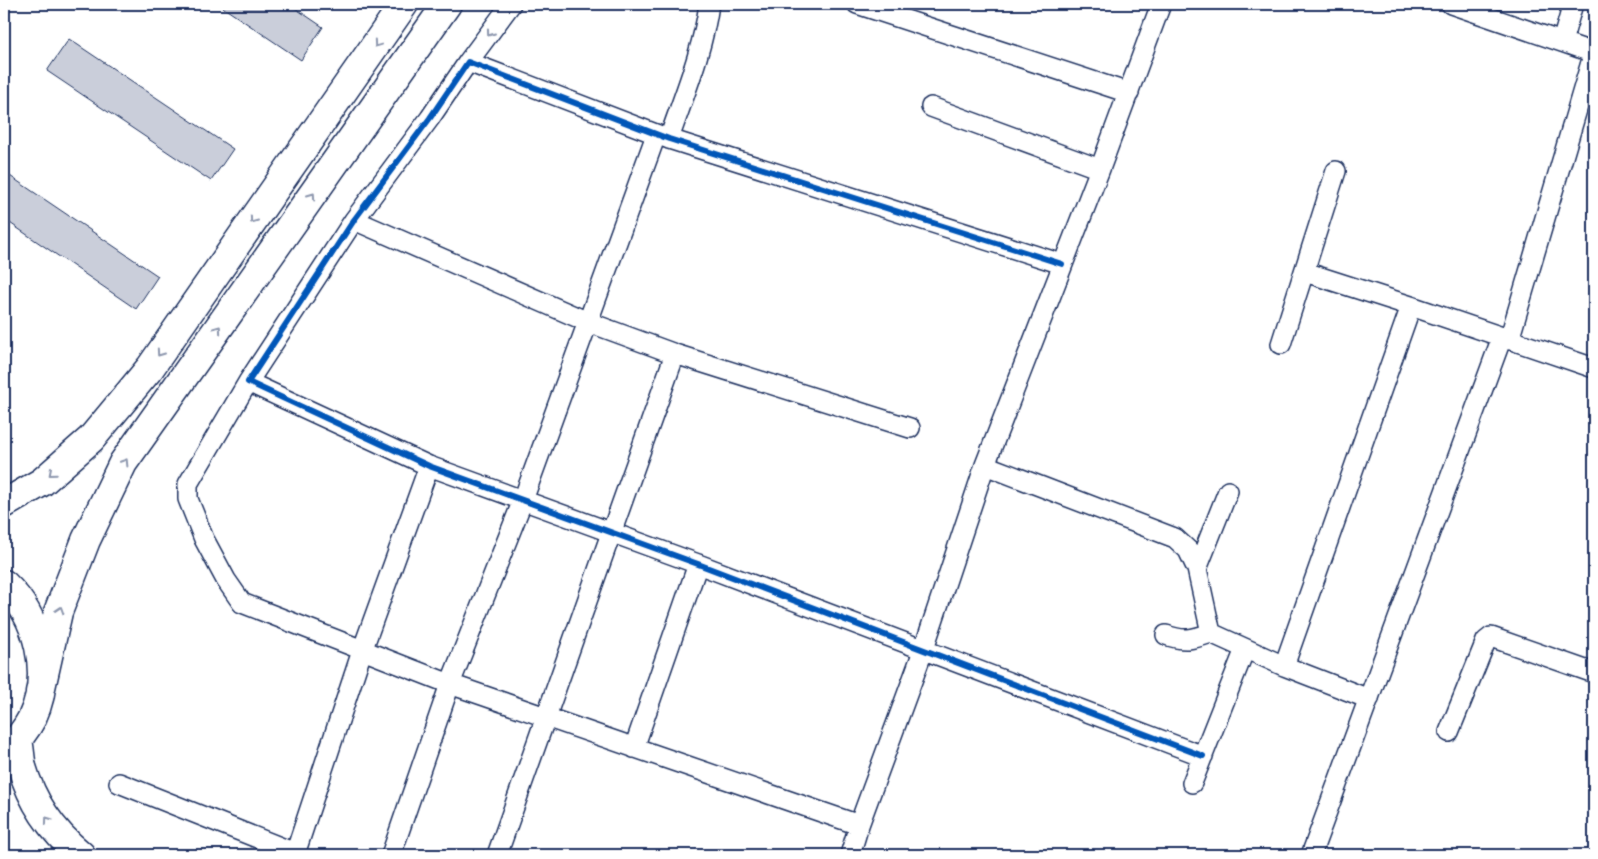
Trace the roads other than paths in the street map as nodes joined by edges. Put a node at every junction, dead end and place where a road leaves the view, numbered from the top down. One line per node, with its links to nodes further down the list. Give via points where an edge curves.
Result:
1 (404, 4): 32 (main road, one-way to 32, via 150,368 91,440 42,482)
2 (447, 4): 45 (main road, one-way to 2, via 58,612 86,540 123,463)
3 (510, 4): 11 (street, one-way to 11)
4 (709, 4): 14 (street, via 694,68)
5 (857, 4): 12 (street)
6 (1161, 4): 12 (street)
7 (1451, 4): 9 (street)
8 (1573, 4): 9 (street)
9 (1562, 42): 10 (street)
10 (1594, 52): 22 (street)
11 (468, 62): 14 (street); 17 (street)
12 (1128, 93): 15 (street)
13 (931, 107): 15 (street)
14 (662, 137): 18 (street); 21 (street)
15 (1100, 170): 18 (street)
16 (1336, 171): 19 (street)
17 (354, 220): 21 (street); 26 (street)
18 (1062, 264): 28 (street)
19 (1305, 272): 20 (street); 23 (street)
20 (1411, 306): 22 (street); 42 (street)
21 (588, 322): 24 (street); 31 (street)
22 (1506, 339): 25 (street); 46 (street)
23 (1280, 344)
24 (675, 354): 27 (street); 33 (street)
25 (1594, 368)
26 (248, 382): 29 (street); 41 (street, via 188,484 188,499 195,518 226,580 242,604)
27 (910, 428)
28 (985, 465): 35 (street, via 1175,538 1188,550); 39 (street)
29 (430, 466): 31 (street); 41 (street)
30 (1228, 491): 35 (street)
31 (523, 500): 33 (street); 44 (street)
32 (4, 504)
33 (612, 533): 34 (street); 47 (street)
34 (698, 564): 39 (street); 50 (street)
35 (1197, 569): 37 (street)
36 (4, 584): 45 (main road, via 24,608 36,634 42,662)
37 (1211, 633): 38 (street, via 1192,640 1178,640); 40 (street)
38 (1166, 635)
39 (923, 650): 51 (street); 54 (street)
40 (1246, 650): 42 (street); 51 (street)
41 (362, 651): 44 (street); 55 (street)
42 (1284, 666): 46 (street)
43 (1594, 672): 48 (street, via 1491,637 1486,641)
44 (450, 684): 47 (street); 57 (street)
45 (40, 692): 49 (main road, via 32,717)
46 (1369, 699): 60 (street)
47 (545, 717): 50 (street); 58 (street)
48 (1450, 732)
49 (11, 747): 56 (main road, one-way to 49, via 45,817)
50 (634, 748): 54 (street)
51 (1203, 756): 53 (street)
52 (119, 783): 55 (street)
53 (1192, 783)
54 (860, 824): 59 (street)
55 (298, 854)
56 (81, 855)
57 (391, 855)
58 (497, 855)
59 (850, 855)
60 (1311, 855)

